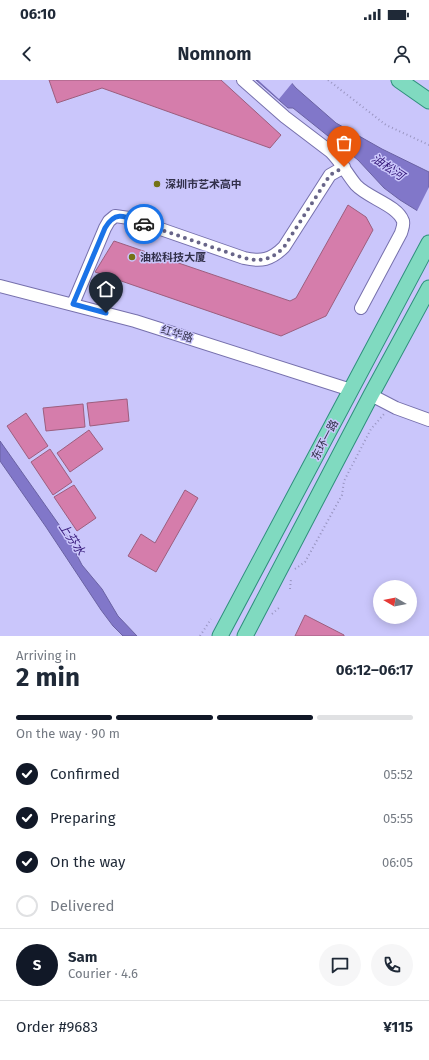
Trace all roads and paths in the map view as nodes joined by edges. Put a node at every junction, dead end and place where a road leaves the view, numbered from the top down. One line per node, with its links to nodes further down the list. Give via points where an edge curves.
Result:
1 (243, 80): 6 (street, via 285,117 332,152)
2 (328, 80): 5 (path, via 386,125)
3 (399, 80): 4 (main road)
4 (428, 101)
5 (429, 145)
6 (344, 167): 10 (street, via 330,175 284,247 277,255 266,259 244,258 129,218 115,216 105,228); 11 (street, via 356,185 396,212 403,227)
7 (429, 243): 12 (main road, 东环一路)
8 (0, 286): 10 (street, 红华路)
9 (429, 288): 13 (main road, 东环一路)
10 (73, 304): 12 (street, 红华路, via 180,334)
11 (362, 308)
12 (351, 390): 19 (main road, 东环一路)
13 (371, 395): 15 (street, via 396,408); 20 (main road, 东环一路)
14 (385, 414): 16 (path, via 370,429 344,481 342,495 305,562 295,570 290,579)
15 (429, 420)
16 (290, 589)
17 (211, 619): 18 (path)
18 (200, 636)
19 (220, 636)
20 (245, 636)

